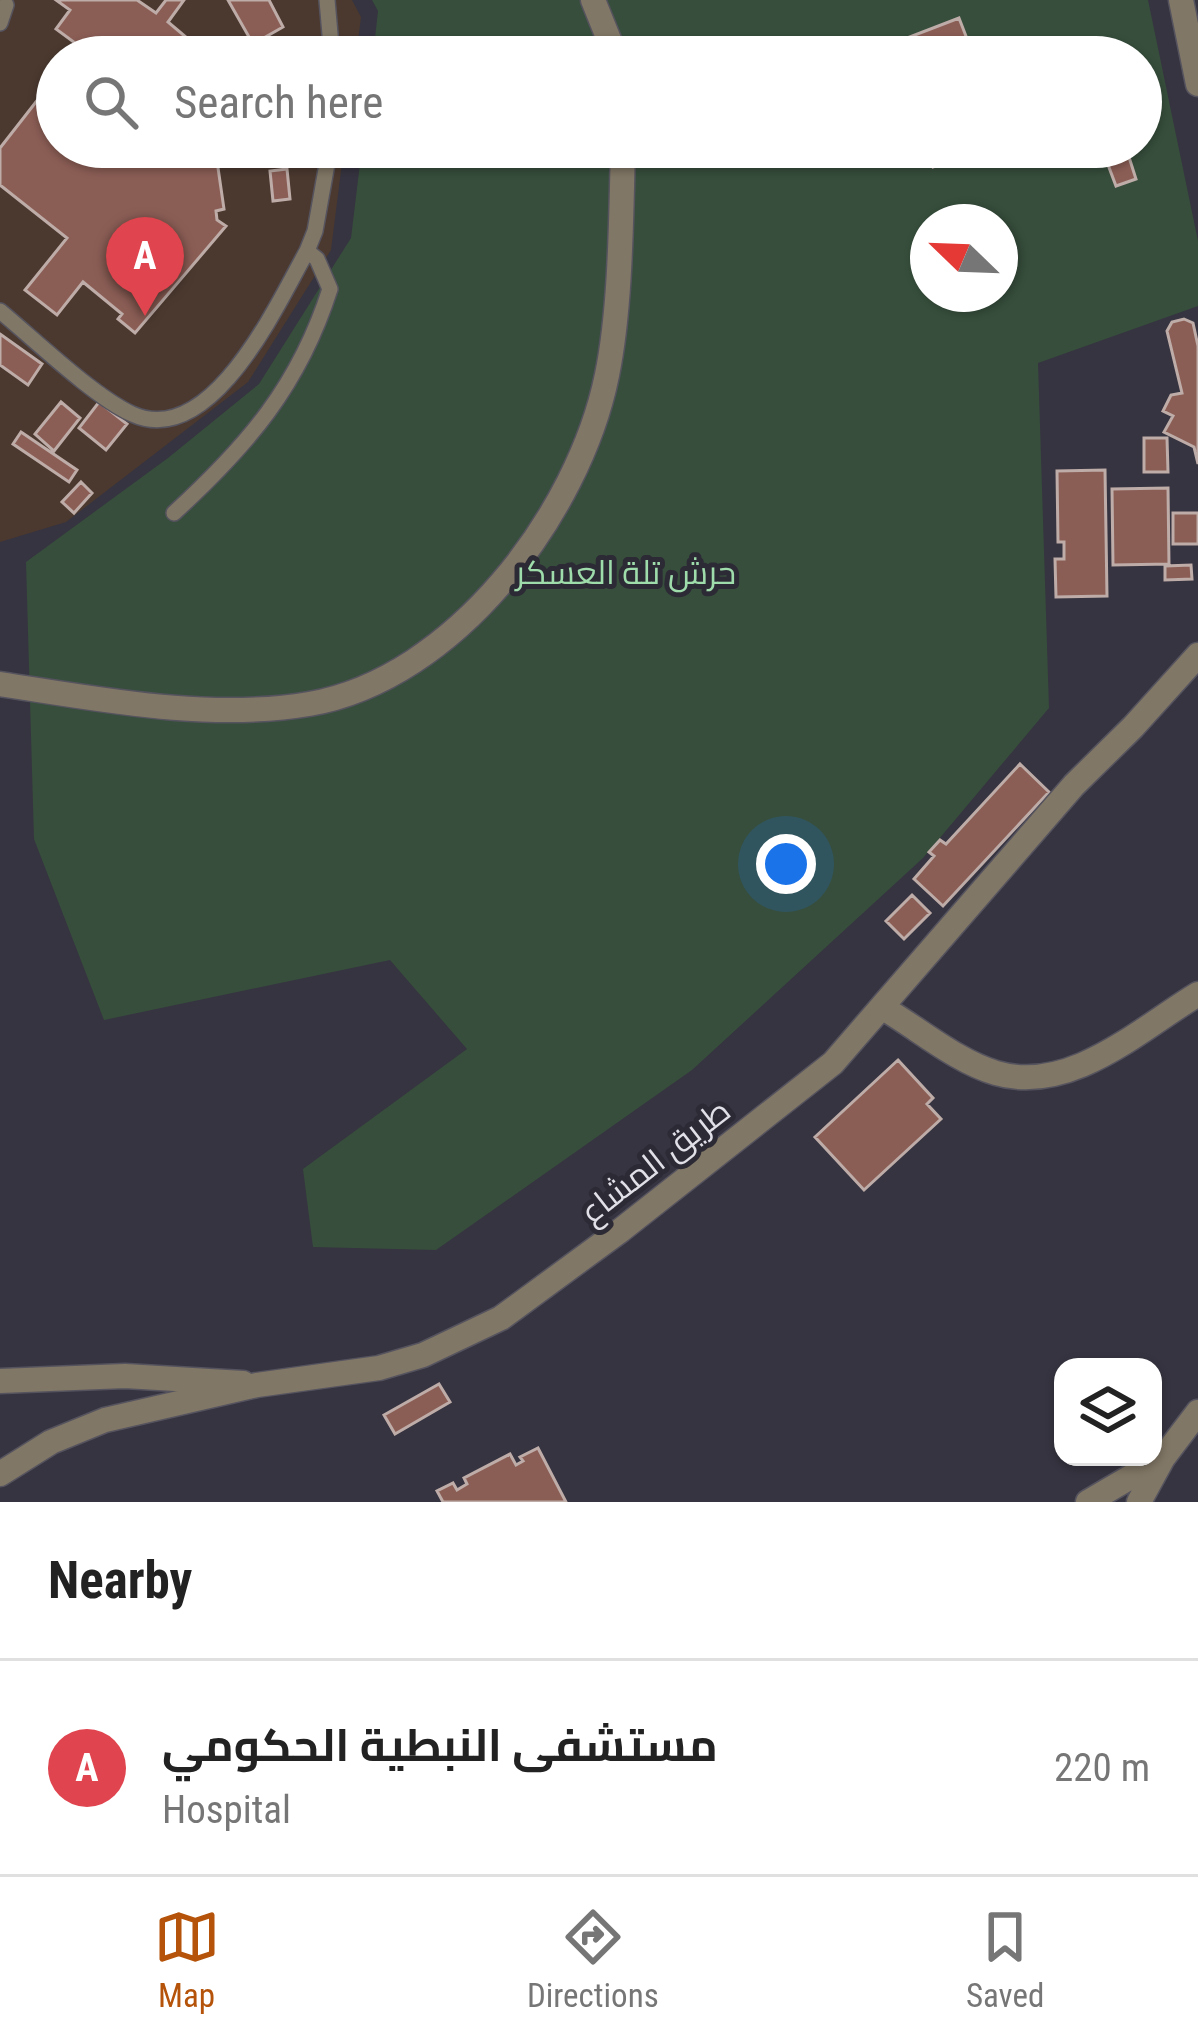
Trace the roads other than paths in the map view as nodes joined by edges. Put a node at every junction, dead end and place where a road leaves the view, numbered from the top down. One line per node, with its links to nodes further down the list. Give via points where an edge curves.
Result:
1 (327, 0): 6 (lane)
2 (593, 0): 7 (street)
3 (1181, 0): 8 (street)
4 (6, 5): 5 (lane)
5 (0, 23)
6 (330, 36)
7 (608, 36)
8 (1198, 84)
9 (326, 168): 11 (lane)
10 (622, 168): 15 (street, via 607,374 586,446 542,525 471,617 372,684 308,704 135,703)
11 (307, 251): 12 (lane, via 225,384 182,417 131,414); 13 (lane, via 330,289 297,370 235,457)
12 (0, 311)
13 (174, 513)
14 (1198, 655): 17 (street, طريق المشاع, via 1010,855)
15 (0, 684)
16 (1198, 994): 17 (street, via 1090,1060 1023,1076 963,1058)
17 (883, 1008): 19 (street, طريق المشاع, via 833,1063 501,1318 379,1368)
18 (0, 1381): 19 (street, via 125,1376)
19 (257, 1385): 22 (street, طريق المشاع, via 105,1420)
20 (1198, 1412): 21 (street)
21 (1163, 1458): 23 (street); 24 (street)
22 (0, 1474)
23 (1088, 1502)
24 (1139, 1502)

